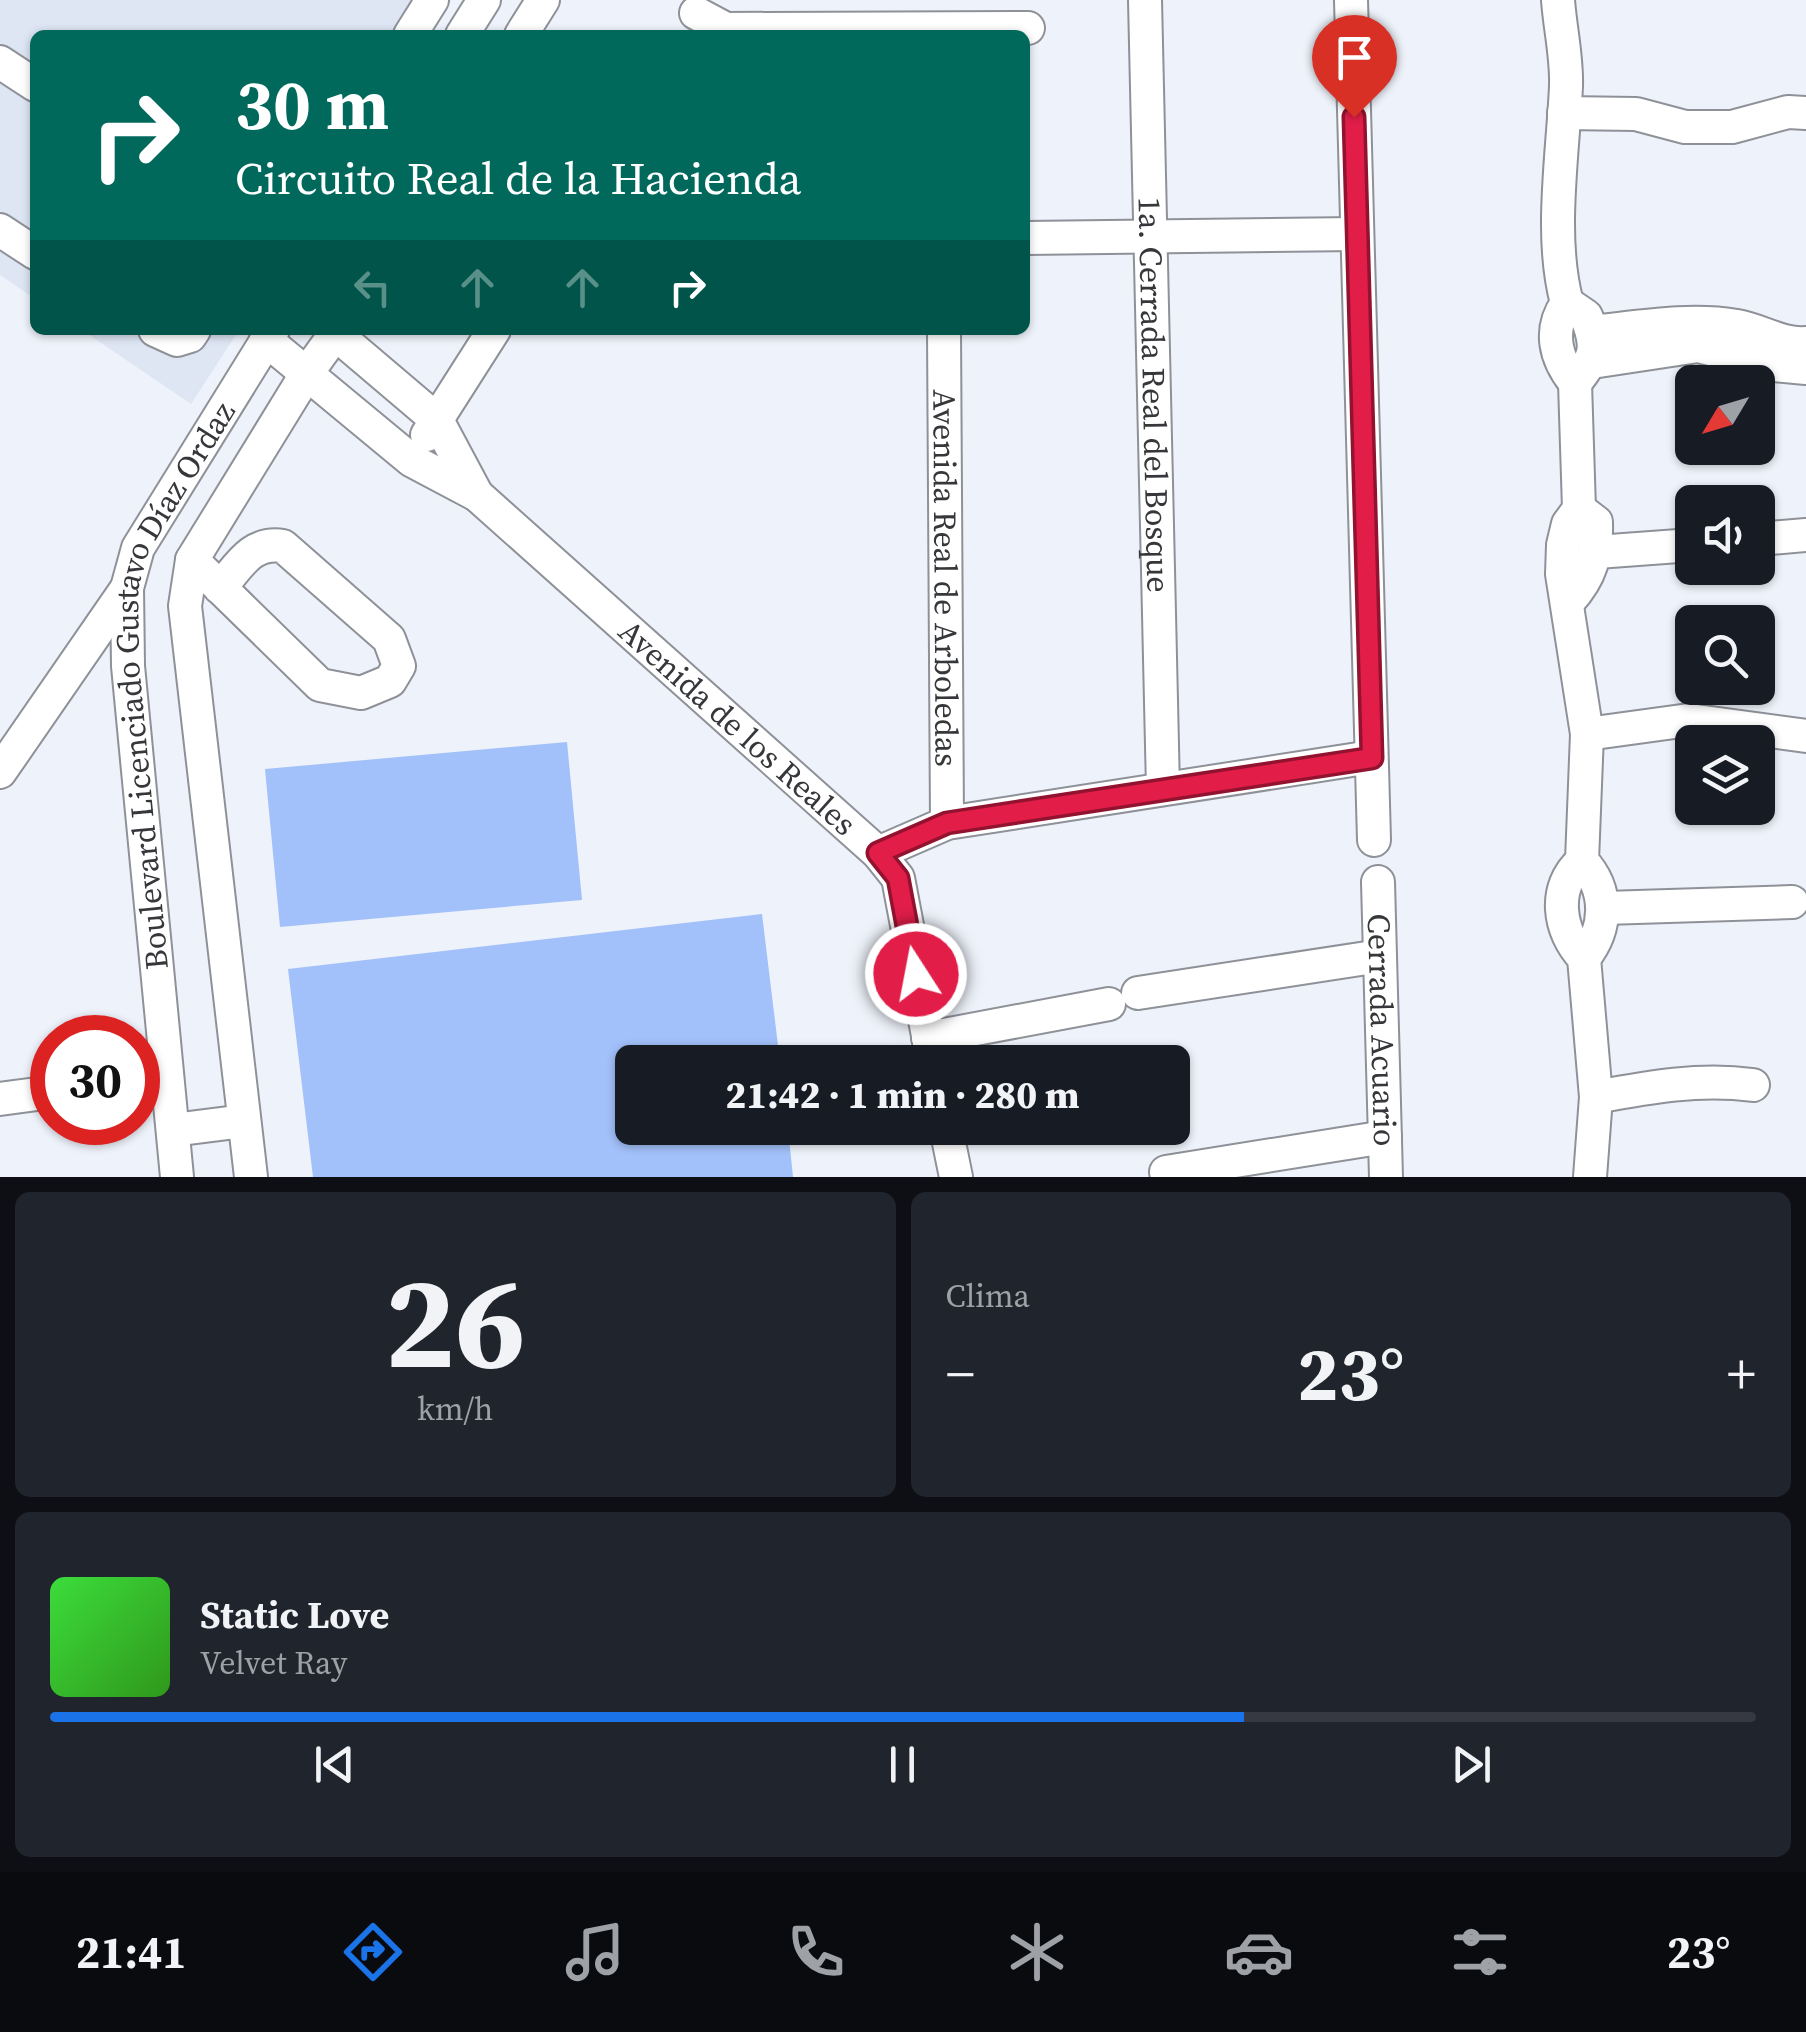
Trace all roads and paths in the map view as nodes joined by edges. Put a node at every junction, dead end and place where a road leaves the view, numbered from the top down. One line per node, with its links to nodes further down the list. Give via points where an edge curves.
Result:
1 (432, 0): 9 (street)
2 (484, 0): 10 (street)
3 (543, 0): 11 (street)
4 (1146, 0): 18 (street, 1a. Cerrada Real del Bosque)
5 (1351, 0): 17 (street)
6 (1558, 0): 14 (street)
7 (694, 16): 8 (street, via 726,29)
8 (1028, 28)
9 (413, 30)
10 (465, 30)
11 (525, 30)
12 (0, 62): 13 (street)
13 (30, 82)
14 (1564, 113): 15 (street, via 1636,114 1700,127); 21 (street, via 1560,214)
15 (1806, 113)
16 (0, 230): 20 (street)
17 (1357, 234): 18 (street); 47 (street)
18 (1150, 237): 19 (street); 49 (street, 1a. Cerrada Real del Bosque)
19 (1030, 238)
20 (30, 249)
21 (1567, 304): 30 (street, via 1586,316); 30 (street, via 1555,319 1562,366)
22 (166, 335): 23 (street)
23 (191, 335)
24 (270, 335): 32 (street, Avenida de los Reales); 42 (street, Boulevard Licenciado Gustavo Díaz Ordaz, via 138,548)
25 (332, 335): 32 (street, Boulevard Licenciado Gustavo Díaz Ordaz)
26 (340, 335): 33 (street)
27 (491, 335): 33 (street)
28 (944, 335): 50 (street, Avenida Real de Arboledas)
29 (1806, 343): 30 (street, via 1690,322)
30 (1586, 359): 31 (street, via 1698,346); 36 (street)
31 (1806, 368)
32 (307, 374): 34 (street, Avenida de los Reales); 41 (street, Boulevard Licenciado Gustavo Díaz Ordaz)
33 (436, 420): 34 (street); 35 (street, Avenida de los Reales)
34 (411, 460): 35 (street, Avenida de los Reales)
35 (477, 495): 52 (street, Avenida de los Reales)
36 (1579, 508): 40 (street, via 1596,522); 44 (street, via 1563,545)
37 (1806, 536): 38 (street)
38 (1775, 539)
39 (1675, 547): 40 (street)
40 (1597, 552): 44 (street)
41 (192, 560): 43 (street); 67 (street, Boulevard Licenciado Gustavo Díaz Ordaz, via 184,606)
42 (127, 588): 48 (street); 59 (street, Boulevard Licenciado Gustavo Díaz Ordaz)
43 (220, 588): 43 (street, via 252,552 266,543 283,546 389,639 399,666 390,681 361,693 320,686)
44 (1569, 601): 45 (street)
45 (1587, 734): 46 (street, via 1689,720); 53 (street)
46 (1806, 736)
47 (1372, 758): 49 (street); 51 (street)
48 (0, 772)
49 (1162, 790): 50 (street)
50 (947, 823): 52 (street)
51 (1374, 840)
52 (878, 853): 60 (street, Avenida de los Reales, via 898,878)
53 (1582, 861): 56 (street, via 1594,874); 58 (street, via 1568,873 1562,914 1568,942)
54 (1378, 882): 57 (street, Cerrada Acuario)
55 (1792, 902): 56 (street)
56 (1604, 908): 58 (street, via 1596,943)
57 (1380, 956): 61 (street, via 1124,998); 69 (street, Cerrada Acuario)
58 (1584, 958): 64 (street)
59 (148, 1015)
60 (930, 1045)
61 (950, 1045)
62 (1753, 1085): 64 (street, via 1715,1080)
63 (30, 1095): 66 (street)
64 (1596, 1097): 76 (street)
65 (160, 1098): 68 (street, Boulevard Licenciado Gustavo Díaz Ordaz)
66 (0, 1100)
67 (244, 1121): 68 (street); 73 (street, Boulevard Licenciado Gustavo Díaz Ordaz)
68 (173, 1130): 72 (street, Boulevard Licenciado Gustavo Díaz Ordaz)
69 (1384, 1137): 71 (street); 75 (street, Cerrada Acuario)
70 (949, 1145): 74 (street)
71 (1166, 1172)
72 (177, 1177)
73 (251, 1177)
74 (956, 1177)
75 (1386, 1177)
76 (1590, 1177)

